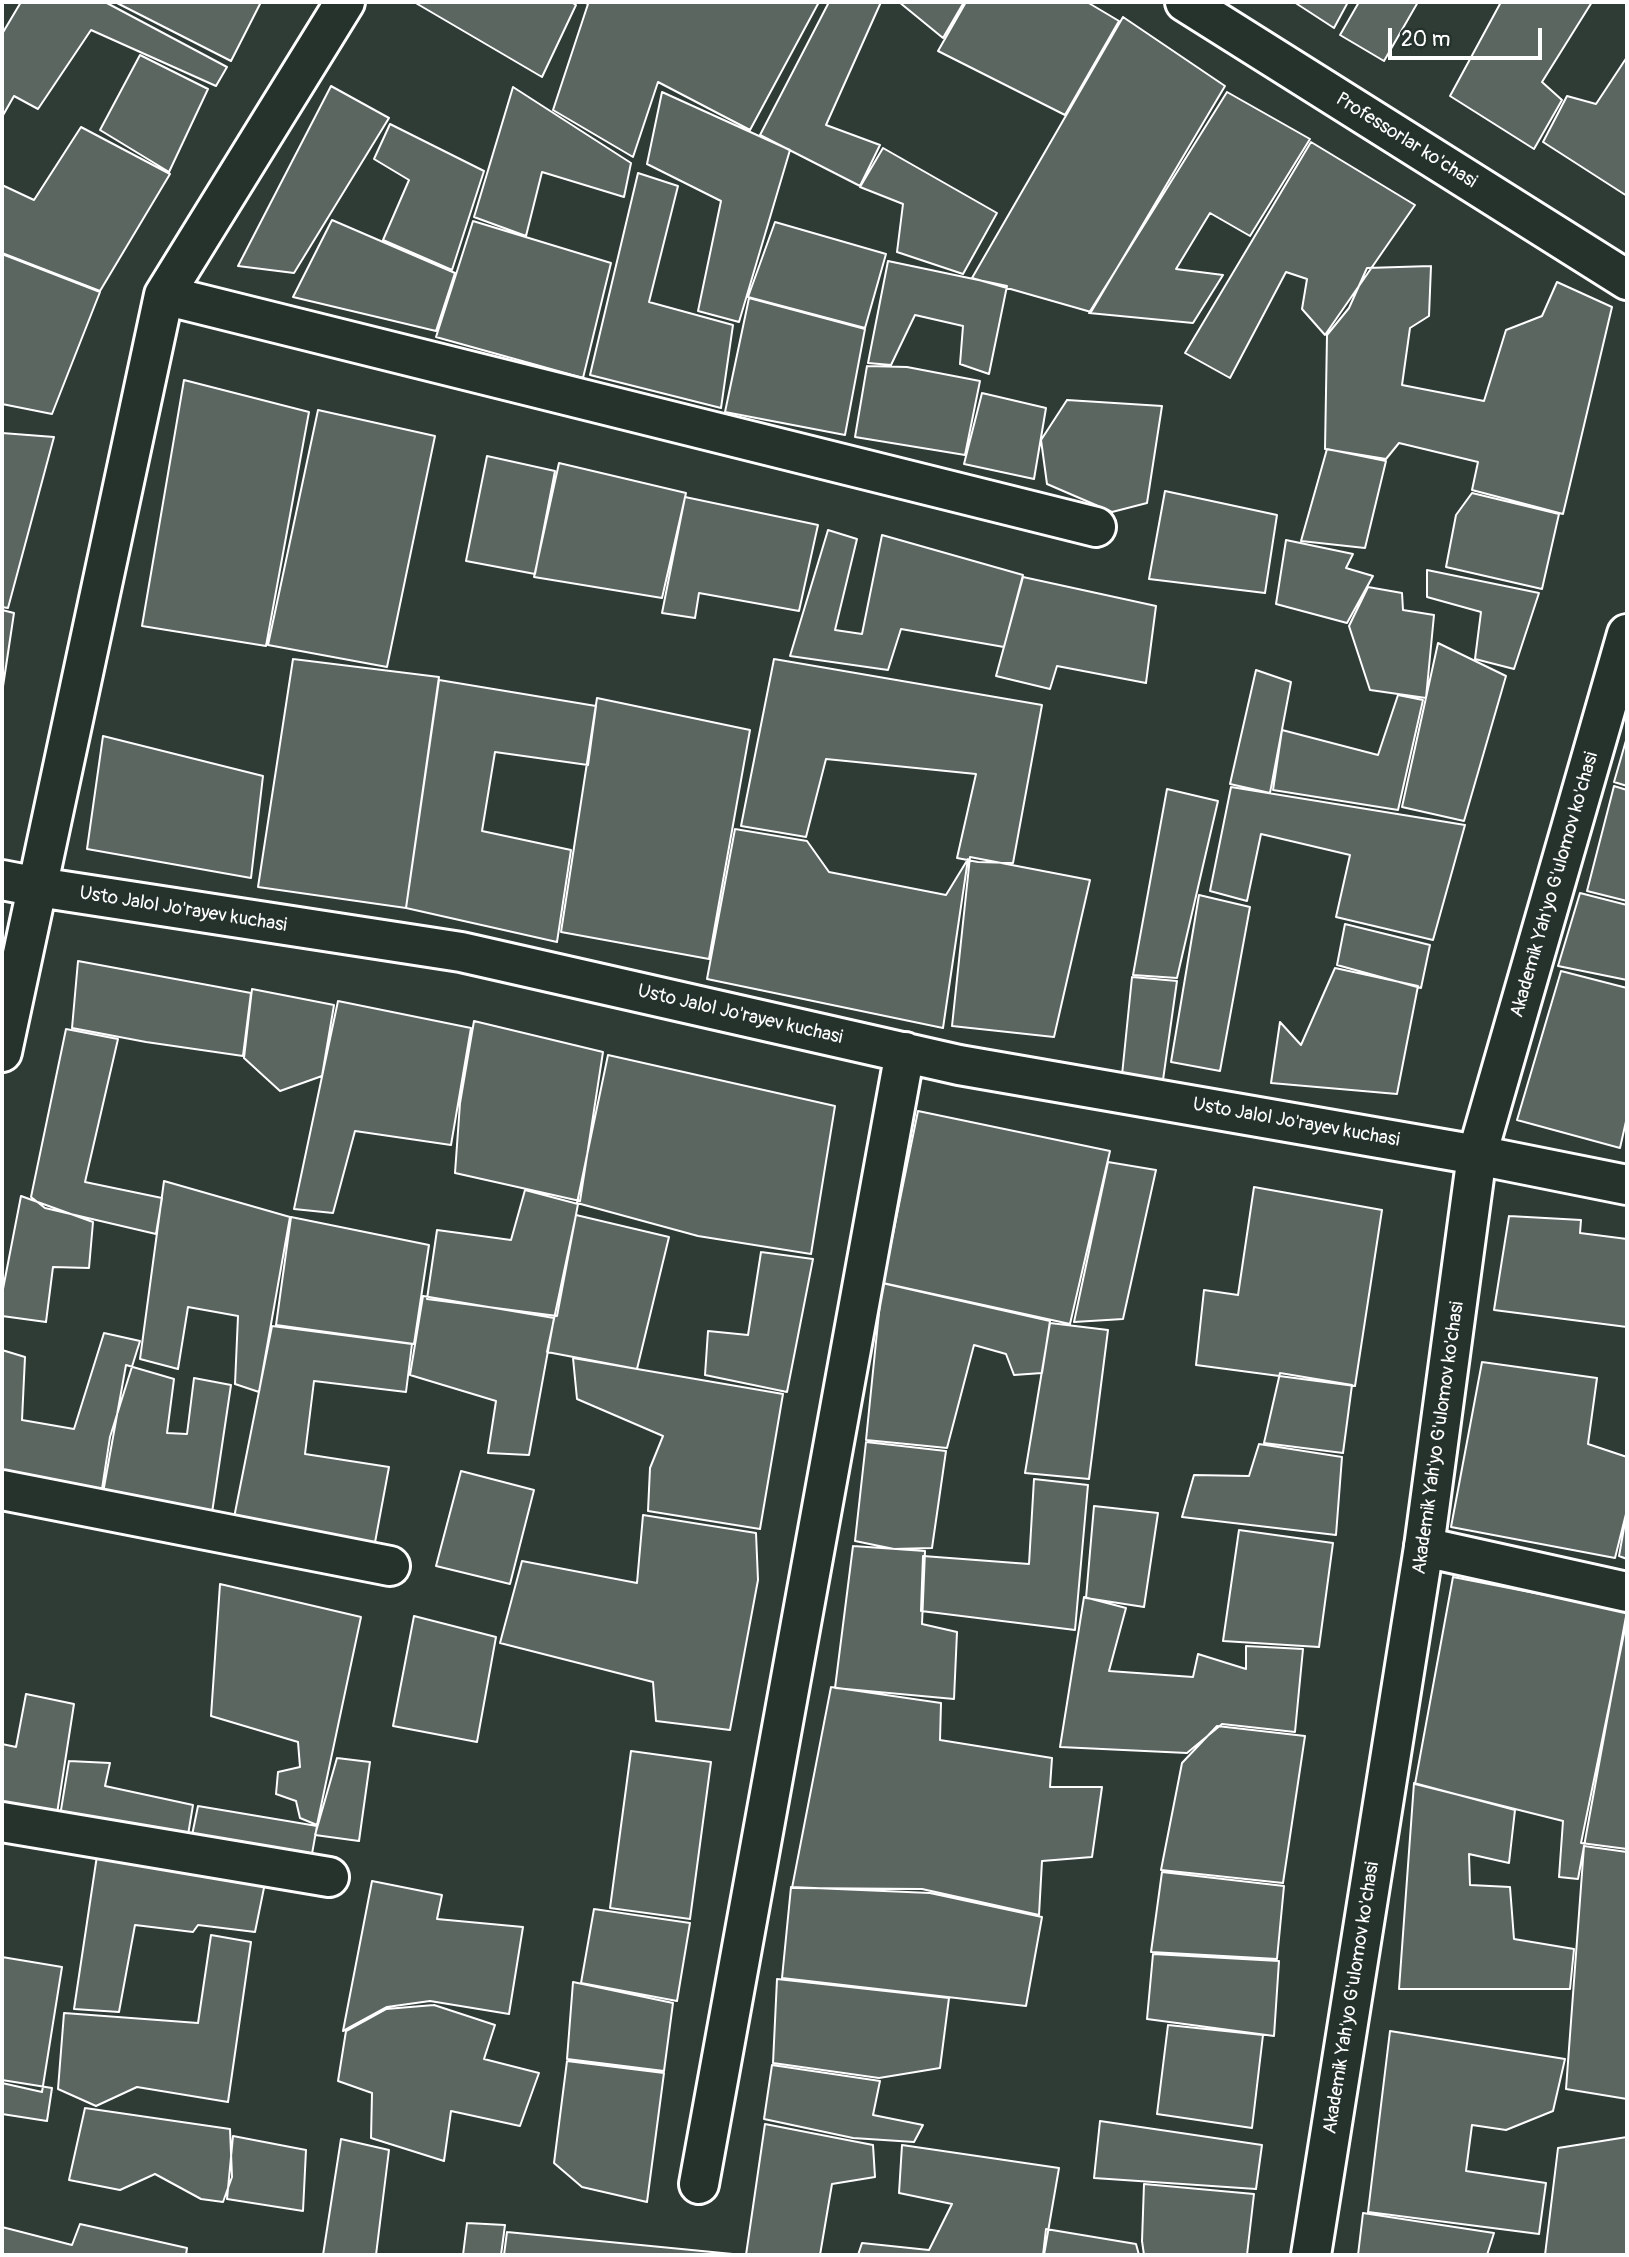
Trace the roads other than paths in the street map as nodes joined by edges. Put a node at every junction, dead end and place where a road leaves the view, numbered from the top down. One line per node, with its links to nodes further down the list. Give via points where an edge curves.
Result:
1 (345, 2): 4 (street)
2 (1185, 2): 3 (street, Professorlar ko'chasi)
3 (1627, 280)
4 (164, 295): 5 (street); 8 (street)
5 (1096, 527)
6 (1627, 634): 11 (street, Akademik Yah'yo G'ulomov ko'chasi)
7 (2, 880): 8 (street, Usto Jalol Jo'rayev kuchasi)
8 (38, 887): 9 (street); 10 (street, Usto Jalol Jo'rayev kuchasi, via 461,952)
9 (2, 1052)
10 (905, 1052): 11 (street, Usto Jalol Jo'rayev kuchasi); 19 (street)
11 (1477, 1155): 12 (street, Usto Jalol Jo'rayev kuchasi); 14 (street, Akademik Yah'yo G'ulomov ko'chasi)
12 (1627, 1185)
13 (2, 1490): 15 (street)
14 (1424, 1547): 16 (street); 20 (street, Akademik Yah'yo G'ulomov ko'chasi)
15 (390, 1566)
16 (1627, 1592)
17 (2, 1822): 18 (street)
18 (329, 1877)
19 (699, 2184)
20 (1311, 2255)

